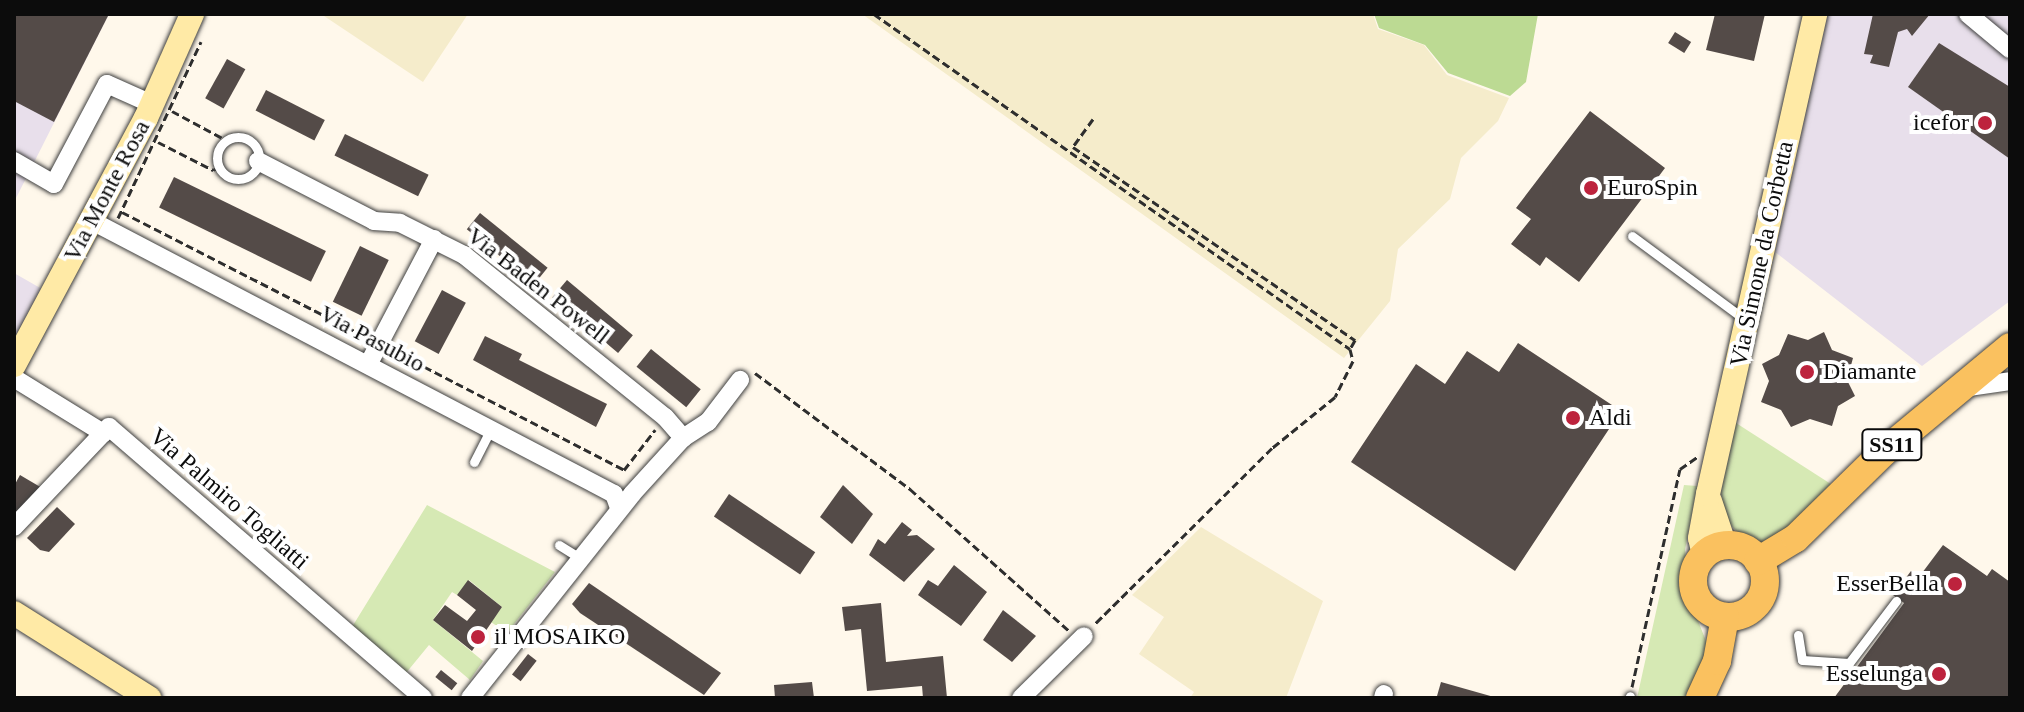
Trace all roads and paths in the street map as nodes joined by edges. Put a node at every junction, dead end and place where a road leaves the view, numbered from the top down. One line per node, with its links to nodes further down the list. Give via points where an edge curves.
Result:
1 (874, 14): 20 (path)
2 (1815, 14): 17 (street, Via Simone da Corbetta)
3 (1968, 14): 5 (street)
4 (190, 15): 6 (street, Via Monte Rosa)
5 (2010, 49)
6 (162, 107): 8 (path); 10 (street, via 107,84 54,184); 14 (street, Via Monte Rosa)
7 (1093, 119): 20 (path, via 1073,147 1355,340)
8 (226, 140): 11 (lane, via 248,139); 12 (lane, via 217,153)
9 (158, 142): 12 (path, via 213,170)
10 (14, 161)
11 (258, 161): 12 (lane, via 243,178); 16 (street, Via Baden Powell, via 374,221 400,223)
12 (219, 167)
13 (122, 212): 18 (path)
14 (92, 221): 21 (street, Via Pasubio); 22 (street, Via Monte Rosa)
15 (1632, 236): 17 (lane)
16 (434, 239): 18 (street); 27 (street, Via Baden Powell, via 464,255)
17 (1747, 319): 31 (street, Via Simone da Corbetta)
18 (379, 343): 21 (street); 27 (path, via 624,470)
19 (2010, 347): 26 (main road)
20 (1350, 349): 43 (path, via 1353,361 1335,397 1272,448)
21 (369, 363): 28 (street, Via Pasubio)
22 (14, 365)
23 (14, 378): 29 (street)
24 (740, 380): 30 (street, via 708,422); 43 (path, via 754,372 812,414 910,489)
25 (2010, 381): 26 (street)
26 (1954, 390): 38 (main road, SS11, via 1796,538)
27 (665, 417): 30 (street, Via Baden Powell)
28 (491, 429): 32 (lane); 33 (street, Via Pasubio, via 614,494)
29 (103, 433): 34 (street); 46 (street, Via Palmiro Togliatti, via 109,427)
30 (683, 438): 33 (street)
31 (1720, 441): 36 (street, Via Simone da Corbetta, via 1700,538); 45 (path, via 1680,469)
32 (474, 462)
33 (619, 508): 37 (street)
34 (14, 527)
35 (559, 545): 37 (lane)
36 (1715, 551): 38 (main road, via 1744,549); 41 (main road, via 1693,587 1704,608)
37 (580, 558): 47 (street)
38 (1758, 561): 41 (main road, via 1762,594 1748,612)
39 (1896, 601): 42 (lane, via 1849,663 1802,660)
40 (14, 613): 44 (street)
41 (1725, 617): 49 (main road, via 1717,661)
42 (1798, 635)
43 (1081, 638): 48 (street)
44 (136, 695)
45 (1630, 697)
46 (423, 698)
47 (470, 698)
48 (1021, 698)
49 (1700, 698)

